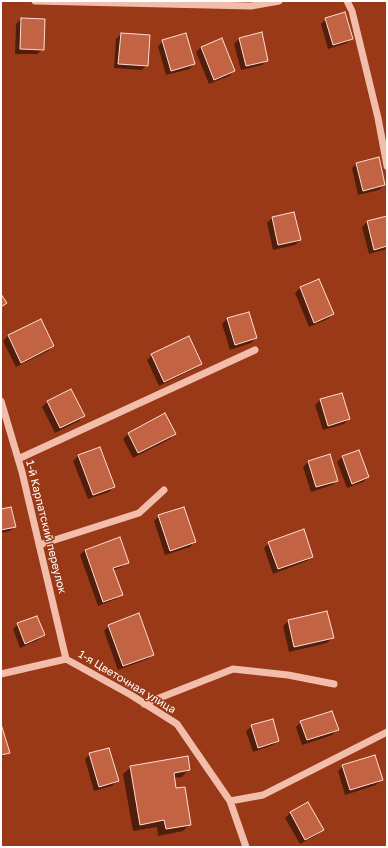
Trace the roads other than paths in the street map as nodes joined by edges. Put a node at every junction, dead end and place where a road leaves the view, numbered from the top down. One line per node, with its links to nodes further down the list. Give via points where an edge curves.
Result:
1 (35, 1): 2 (lane, via 251,6)
2 (279, 1)
3 (347, 1): 4 (lane, via 352,11 375,102)
4 (387, 166)
5 (255, 350): 7 (lane)
6 (1, 401): 7 (lane, 1-й Карпатский переулок)
7 (18, 459): 9 (lane, 1-й Карпатский переулок)
8 (164, 490): 9 (lane, via 139,512)
9 (39, 545): 10 (lane, 1-й Карпатский переулок)
10 (66, 659): 11 (lane); 13 (lane, 1-я Цветочная улица)
11 (1, 674)
12 (334, 684): 13 (lane, via 288,675 234,669)
13 (144, 704): 15 (lane, 1-я Цветочная улица, via 177,724)
14 (387, 732): 15 (lane, via 263,795)
15 (230, 801): 16 (lane, 1-я Цветочная улица)
16 (246, 847)

